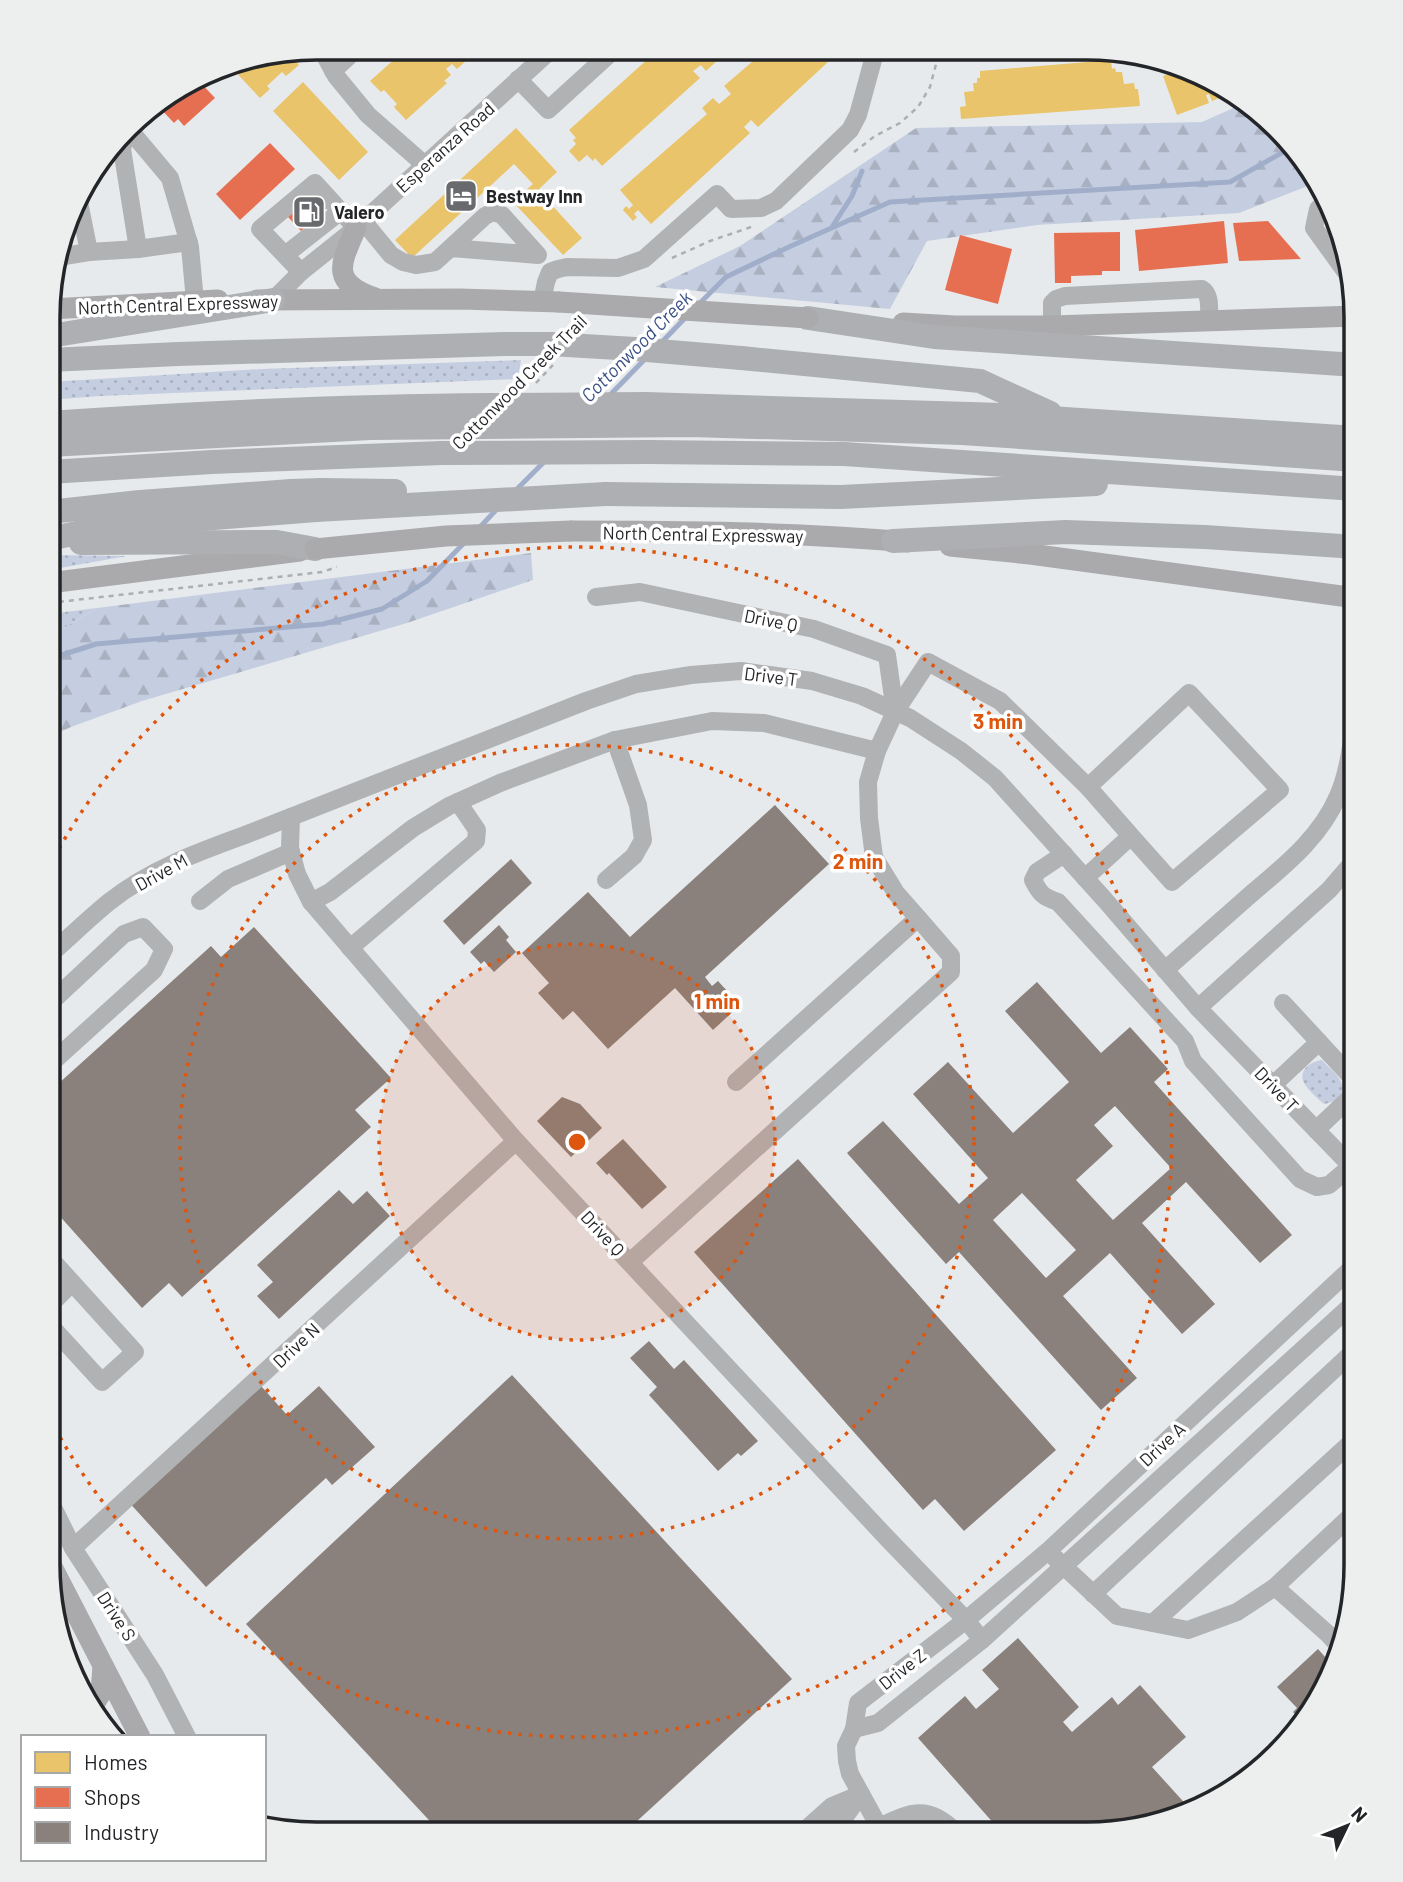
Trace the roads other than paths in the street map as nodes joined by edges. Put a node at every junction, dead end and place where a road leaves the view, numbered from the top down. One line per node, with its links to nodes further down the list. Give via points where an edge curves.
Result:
1 (327, 60): 6 (street)
2 (345, 60): 6 (street)
3 (539, 60): 7 (street, Esperanza Road)
4 (604, 60): 7 (street, via 548,110)
5 (873, 60): 26 (street, via 856,122 783,195 769,205 744,210 731,209 717,194 644,259 618,268 550,272 546,282)
6 (333, 71): 10 (street, via 368,116)
7 (518, 79): 10 (street, Esperanza Road)
8 (134, 136): 15 (street, via 170,178)
9 (122, 148): 17 (street)
10 (425, 165): 14 (street, Esperanza Road)
11 (1319, 208): 21 (street, via 1314,228)
12 (341, 211): 14 (street); 19 (street); 19 (street, via 315,183 260,229)
13 (81, 213): 18 (street)
14 (360, 225): 16 (street, via 403,262 435,262); 22 (street, Esperanza Road); 23 (main road, via 341,262 345,278 356,292)
15 (189, 242): 17 (street); 25 (street)
16 (451, 248)
17 (138, 249): 18 (street)
18 (89, 252): 20 (street)
19 (285, 255): 22 (street)
20 (67, 256)
21 (1338, 261)
22 (301, 272): 24 (street, Esperanza Road)
23 (377, 299): 24 (main road, North Central Expressway); 26 (main road, North Central Expressway)
24 (273, 300): 25 (main road, North Central Expressway); 32 (highway)
25 (195, 301): 27 (main road, North Central Expressway)
26 (551, 302): 29 (main road, North Central Expressway, bridge)
27 (60, 308)
28 (1344, 316): 30 (main road, North Central Expressway)
29 (808, 318): 31 (main road, North Central Expressway); 34 (highway, via 934,337)
30 (1209, 320): 31 (main road, North Central Expressway); 31 (street, via 1208,295 1202,289 1065,296 1052,303)
31 (1052, 326)
32 (60, 334)
33 (60, 360): 35 (highway, bridge, via 504,344 556,351 635,349 980,381)
34 (1344, 364)
35 (1063, 419): 36 (highway, bridge, via 646,404 258,411); 37 (highway)
36 (60, 422)
37 (1344, 437)
38 (60, 444): 39 (highway, bridge, via 370,428 691,425 962,433)
39 (1344, 459)
40 (60, 471): 41 (highway, bridge, via 442,453 649,452 844,454)
41 (1166, 475): 42 (highway); 43 (highway, via 1114,483 841,497)
42 (1344, 488)
43 (606, 494): 44 (highway, bridge, via 291,491); 45 (highway, bridge, via 126,524)
44 (60, 511)
45 (60, 538)
46 (60, 541): 49 (highway, via 277,542)
47 (893, 541): 48 (highway, via 1066,532); 49 (main road, North Central Expressway, bridge, via 571,531 446,536); 51 (main road, North Central Expressway, via 1030,554)
48 (1344, 546)
49 (315, 549): 50 (main road, North Central Expressway)
50 (60, 582)
51 (1344, 596)
52 (596, 597): 53 (street, Drive Q, via 640,592 814,629 887,655)
53 (895, 712): 55 (street); 57 (street, via 929,662 1000,701); 59 (street, Drive T, via 812,681 741,671 636,684); 62 (street, Drive T, via 961,751 995,778)
54 (615, 740): 55 (street, via 712,721 764,723); 58 (street); 65 (street, via 639,805 643,840 635,856)
55 (877, 751): 68 (street, via 868,782 874,857)
56 (1344, 778): 71 (street, via 1315,835)
57 (1088, 787): 60 (street); 60 (street, via 1189,693 1280,790 1172,882)
58 (458, 802): 67 (street, via 413,828); 70 (street, via 477,830 476,841)
59 (291, 817): 61 (street, Drive Q); 69 (street, Drive M, via 194,853 147,878 111,901)
60 (1131, 836): 64 (street)
61 (291, 852): 66 (street, via 228,879); 67 (street, Drive Q)
62 (1064, 854): 64 (street, Drive T); 84 (street, via 1037,872 1033,880 1040,893 1058,902 1167,1021 1185,1041 1193,1061 1300,1179 1317,1187)
63 (1344, 873): 74 (street)
64 (1085, 878): 71 (street, Drive T)
65 (606, 880)
66 (200, 901)
67 (311, 902): 70 (street, Drive Q)
68 (918, 918): 78 (street); 85 (street, via 951,956 951,972)
69 (60, 946)
70 (350, 948): 82 (street, Drive Q)
71 (1165, 970): 74 (street, Drive T)
72 (60, 994): 76 (street, via 124,934 143,927 164,949 154,970)
73 (1283, 1003): 75 (street)
74 (1198, 1008): 79 (street, Drive T)
75 (1320, 1042): 77 (street); 79 (street)
76 (60, 1055)
77 (1344, 1069)
78 (736, 1082)
79 (1273, 1085): 81 (street, Drive T)
80 (1344, 1103): 81 (street)
81 (1316, 1130): 83 (street, Drive T)
82 (516, 1141): 85 (street, Drive Q); 100 (street, Drive N)
83 (1344, 1159)
84 (1344, 1174)
85 (630, 1262): 106 (street, Drive Q)
86 (60, 1270): 88 (street)
87 (1344, 1275): 89 (street, Drive A)
88 (72, 1283): 91 (street); 93 (street, via 135,1352 102,1382)
89 (1334, 1285): 90 (street); 96 (street, Drive A)
90 (1344, 1294)
91 (60, 1295)
92 (1344, 1313): 97 (street, Drive A)
93 (60, 1335)
94 (1344, 1360): 105 (street)
95 (1344, 1449): 107 (street)
96 (1109, 1493): 97 (street); 101 (street, Drive A)
97 (1125, 1511): 102 (street, Drive A)
98 (60, 1522): 100 (street, Drive S)
99 (1344, 1522): 104 (street)
100 (73, 1548): 114 (street, Drive S, via 155,1675)
101 (1048, 1550): 102 (street); 106 (street, Drive A)
102 (1063, 1566): 105 (street); 109 (street, Drive A)
103 (60, 1582): 110 (main road)
104 (1275, 1587): 107 (street, via 1237,1612 1188,1630); 108 (street)
105 (1093, 1594): 107 (street, via 1117,1616)
106 (966, 1620): 109 (street, Drive Q); 112 (street, Drive Z, via 858,1703)
107 (1153, 1623)
108 (1333, 1639)
109 (982, 1640): 112 (street, Drive Z, via 878,1723)
110 (103, 1666): 111 (main road); 113 (main road)
111 (97, 1699)
112 (854, 1728): 115 (street, Drive Z, via 846,1746 847,1760)
113 (139, 1735)
114 (186, 1735)
115 (861, 1794): 116 (street, via 832,1806); 117 (street); 118 (street, Drive Z)
116 (814, 1822)
117 (839, 1822)
118 (876, 1822)
119 (894, 1822): 120 (street, via 904,1815 923,1813)
120 (944, 1822)

